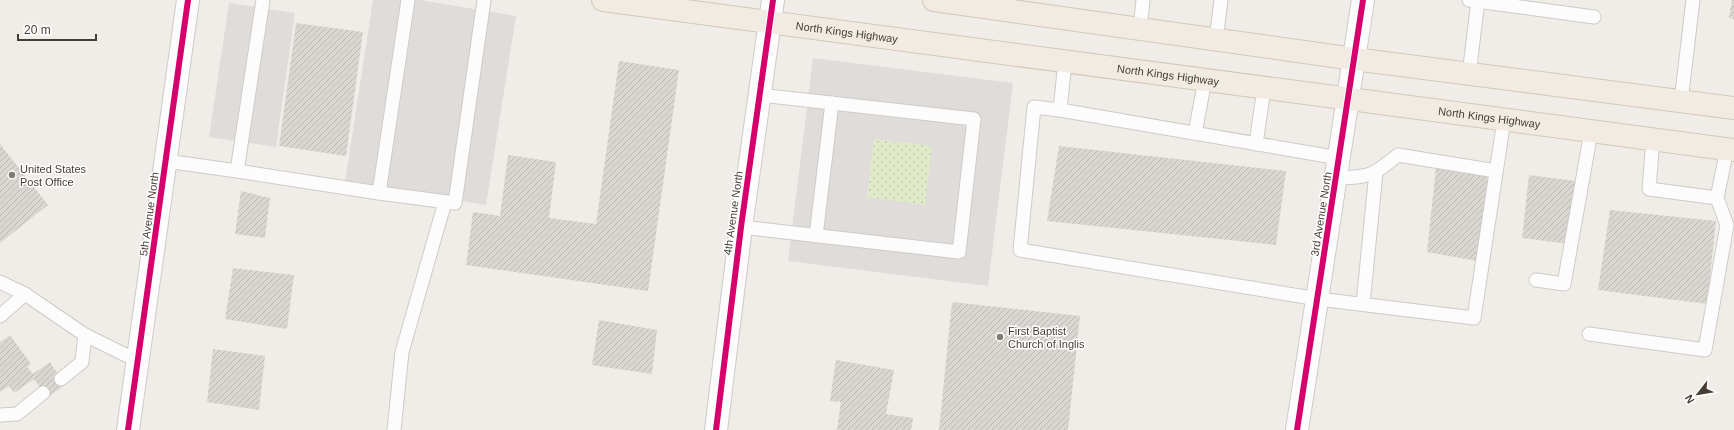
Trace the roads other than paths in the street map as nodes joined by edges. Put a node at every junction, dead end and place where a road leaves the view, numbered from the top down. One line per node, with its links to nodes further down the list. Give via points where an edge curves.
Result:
1 (188, 0): 34 (street, 5th Avenue North)
2 (263, 0): 36 (lane)
3 (408, 0): 39 (lane)
4 (484, 0): 41 (lane, via 455,203)
5 (603, 0): 14 (main road, North Kings Highway)
6 (773, 0): 14 (street, 4th Avenue North)
7 (934, 0): 15 (main road)
8 (1143, 0): 15 (lane)
9 (1221, 0): 16 (lane)
10 (1363, 0): 17 (street, 3rd Avenue North)
11 (1693, 0): 24 (lane)
12 (1473, 1): 13 (lane); 19 (lane)
13 (1594, 17)
14 (771, 23): 18 (main road, North Kings Highway); 22 (street, 4th Avenue North)
15 (1140, 29): 16 (main road)
16 (1216, 40): 17 (main road)
17 (1354, 59): 19 (main road); 23 (street, 3rd Avenue North)
18 (1065, 62): 20 (main road, North Kings Highway); 27 (lane)
19 (1469, 74): 24 (main road)
20 (1205, 80): 21 (main road, North Kings Highway); 30 (lane)
21 (1264, 88): 23 (main road, North Kings Highway); 32 (lane)
22 (760, 94): 25 (lane); 42 (street, 4th Avenue North)
23 (1348, 99): 28 (main road, North Kings Highway); 35 (street, 3rd Avenue North)
24 (1681, 101): 26 (main road)
25 (832, 103): 43 (lane); 43 (lane, via 974,119 959,252)
26 (1734, 108)
27 (1060, 110): 30 (lane); 47 (lane, via 1034,107 1020,250)
28 (1504, 120): 29 (main road, North Kings Highway); 37 (lane)
29 (1591, 132): 31 (main road, North Kings Highway); 44 (lane, via 1564,284)
30 (1195, 133): 32 (lane)
31 (1653, 139): 33 (main road, North Kings Highway); 40 (lane, via 1649,189)
32 (1256, 144): 35 (lane)
33 (1730, 149): 40 (lane)
34 (166, 161): 36 (lane); 52 (street, 5th Avenue North)
35 (1338, 168): 38 (lane, via 1363,177); 47 (street, 3rd Avenue North)
36 (237, 171): 39 (lane)
37 (1496, 171): 38 (lane, via 1398,155); 48 (lane, via 1474,318)
38 (1376, 172): 48 (lane)
39 (379, 193): 41 (lane)
40 (1717, 198): 50 (lane, via 1727,225 1705,350)
41 (446, 202): 57 (lane, via 402,352)
42 (741, 227): 43 (lane); 58 (street, 4th Avenue North)
43 (816, 236)
44 (1536, 280)
45 (0, 282): 46 (lane)
46 (25, 294): 49 (lane); 51 (lane)
47 (1318, 299): 48 (lane); 59 (street, 3rd Avenue North)
48 (1363, 304)
49 (0, 316)
50 (1589, 334)
51 (85, 335): 52 (lane); 53 (lane, via 82,362)
52 (138, 361): 56 (street, 5th Avenue North)
53 (61, 379)
54 (44, 393): 55 (lane, via 17,414)
55 (0, 414)
56 (128, 430)
57 (394, 430)
58 (716, 430)
59 (1297, 430)

